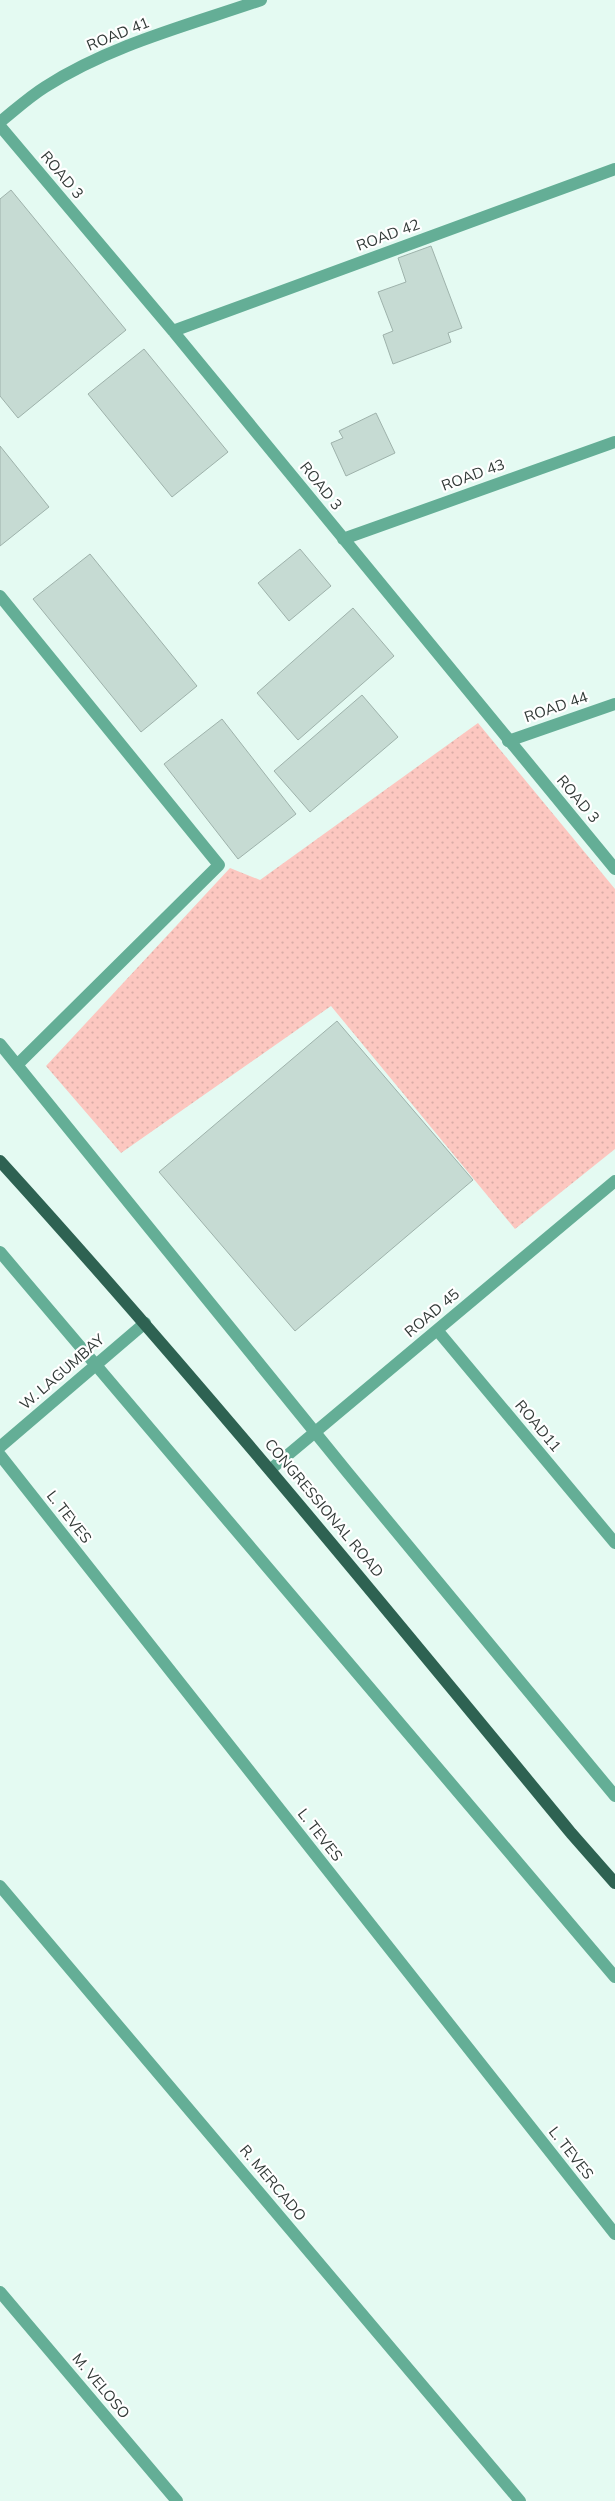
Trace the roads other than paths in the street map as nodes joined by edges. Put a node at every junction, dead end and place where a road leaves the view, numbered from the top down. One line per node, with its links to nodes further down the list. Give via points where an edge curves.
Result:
1 (261, 0): 2 (street, ROAD 41, via 88,63 45,87)
2 (0, 122)
3 (0, 126): 5 (street, ROAD 3)
4 (615, 170): 5 (street, ROAD 42)
5 (173, 331): 7 (street, ROAD 3)
6 (615, 442): 7 (street, ROAD 43)
7 (343, 538): 10 (street, ROAD 3)
8 (0, 596): 13 (street, via 220,865)
9 (615, 704): 10 (street, ROAD 44)
10 (508, 741): 11 (street, ROAD 3)
11 (615, 869)
12 (0, 1044): 13 (street)
13 (16, 1065): 20 (street)
14 (0, 1161): 17 (main road, CONGRESSIONAL ROAD)
15 (615, 1181): 18 (street, ROAD 45)
16 (0, 1252): 19 (street)
17 (145, 1323): 19 (street, W. LAGUMBAY); 23 (main road, CONGRESSIONAL ROAD)
18 (438, 1330): 20 (street, ROAD 45); 24 (street, ROAD11)
19 (95, 1365): 21 (street, W. LAGUMBAY); 28 (street)
20 (315, 1432): 23 (street, ROAD 45); 25 (street)
21 (0, 1447)
22 (0, 1455): 29 (street, L. TEVES)
23 (271, 1469): 26 (main road, CONGRESSIONAL ROAD)
24 (615, 1543)
25 (615, 1796)
26 (615, 1883)
27 (0, 1886): 32 (street, R. MERCADO)
28 (615, 1977)
29 (615, 2234)
30 (0, 2292): 31 (street, M. VELOSO)
31 (177, 2501)
32 (520, 2501)

